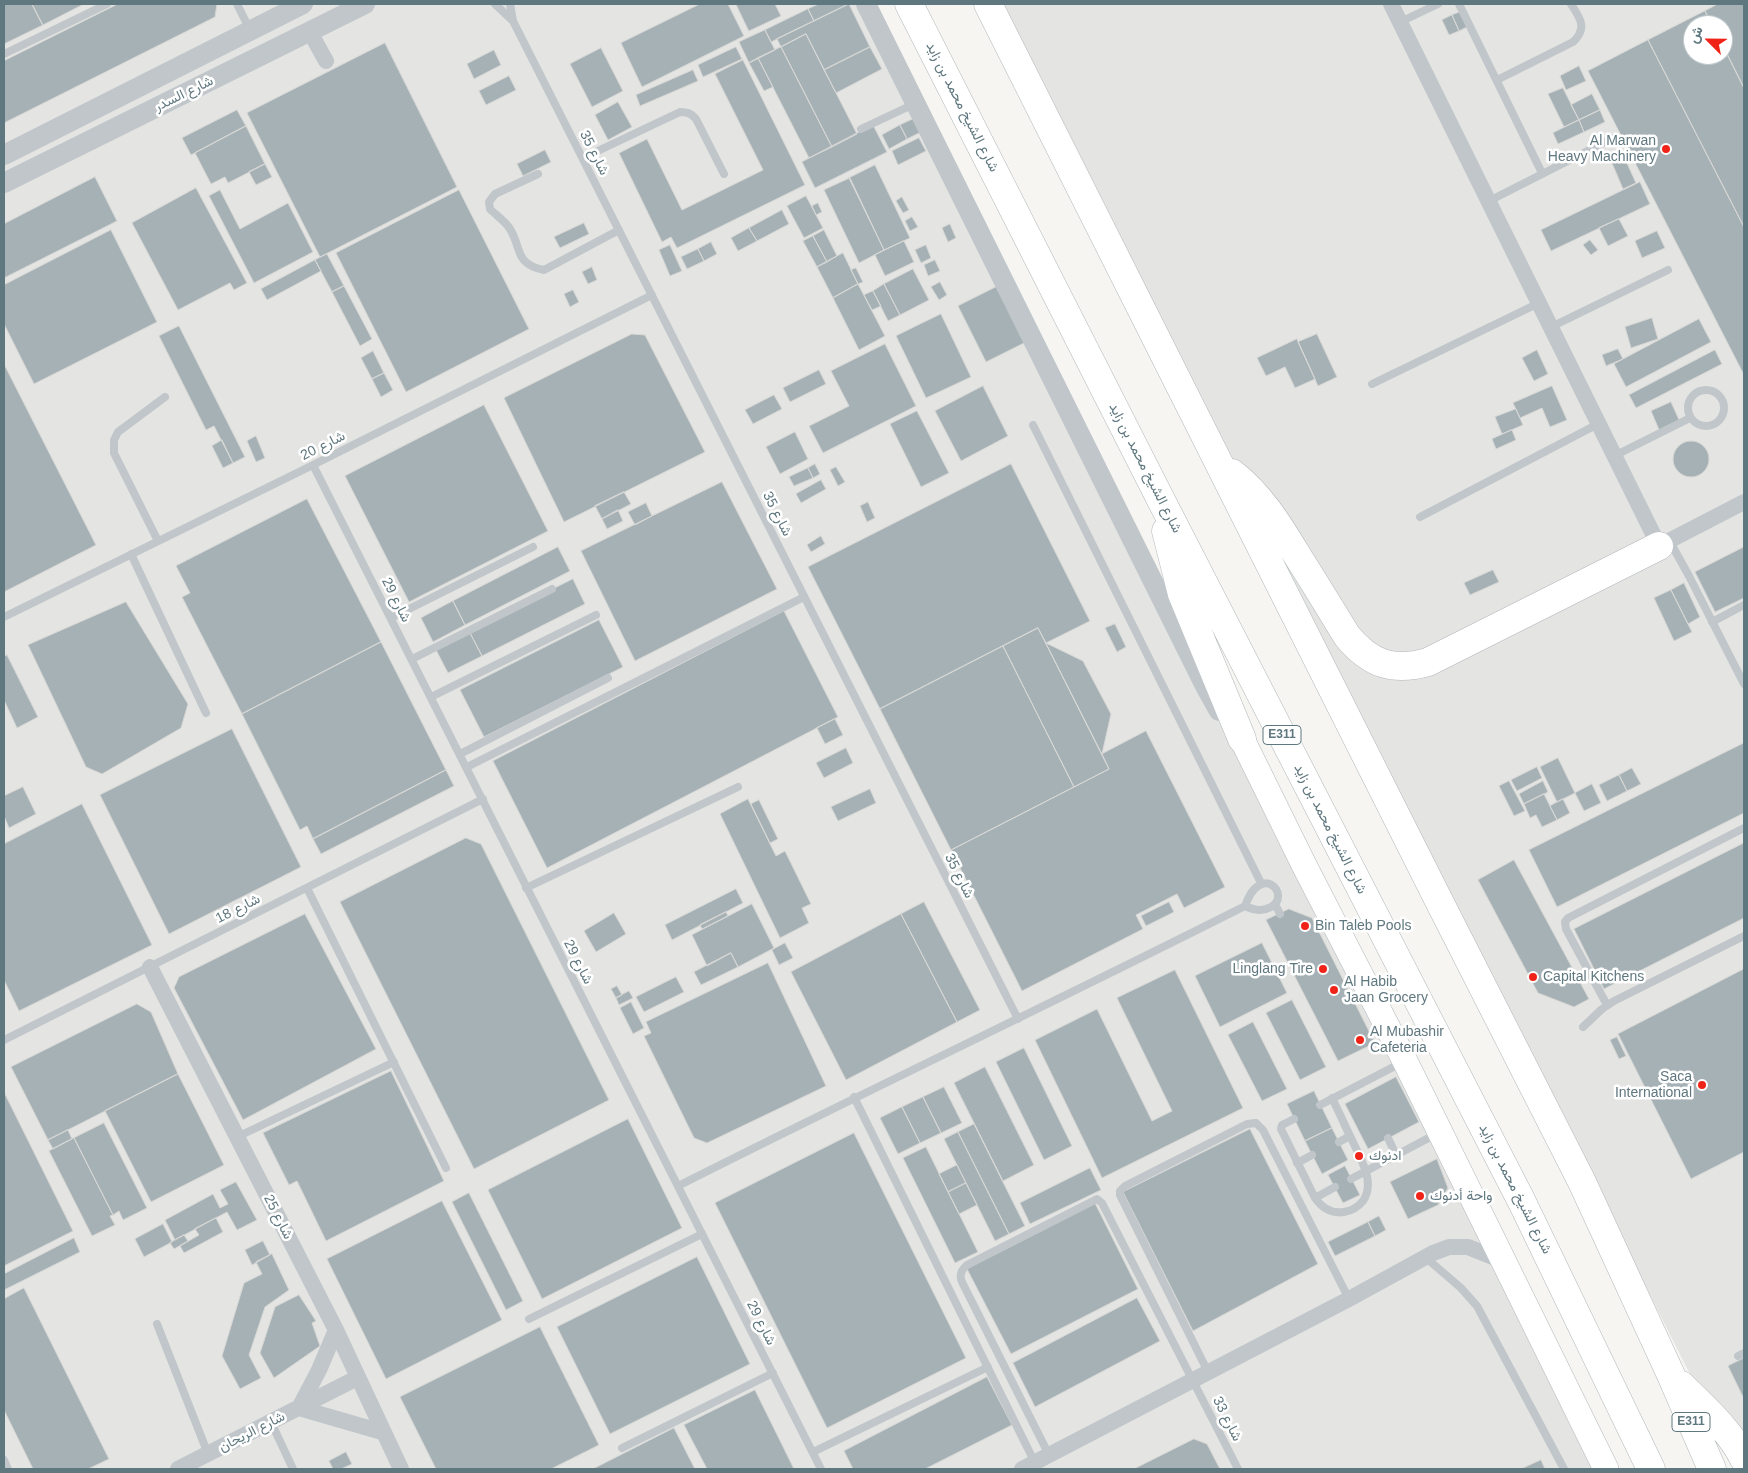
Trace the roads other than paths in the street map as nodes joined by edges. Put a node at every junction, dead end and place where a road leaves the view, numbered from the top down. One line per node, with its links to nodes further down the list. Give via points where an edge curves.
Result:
1 (107, 4): 18 (lane)
2 (237, 4): 16 (lane)
3 (303, 4): 16 (street, شارع السدر)
4 (365, 4): 17 (street, شارع السدر)
5 (495, 4): 14 (lane, شارع 35)
6 (510, 4): 14 (lane, شارع 35)
7 (866, 4): 21 (street)
8 (909, 4): 44 (highway, شارع الشيخ محمد بن زايد / E311)
9 (988, 4): 42 (highway, E311)
10 (1391, 4): 15 (street)
11 (1438, 4): 15 (lane)
12 (1459, 4): 20 (lane)
13 (1571, 4): 20 (lane, via 1581,21 1582,30 1578,37)
14 (513, 21): 25 (lane, شارع 35)
15 (1400, 22): 30 (street)
16 (250, 30): 24 (street, شارع السدر)
17 (310, 32): 19 (street); 29 (street, شارع السدر)
18 (4, 54)
19 (326, 61)
20 (1497, 80): 26 (lane)
21 (915, 103): 22 (lane); 63 (street, via 1205,686 1224,718)
22 (862, 129)
23 (1613, 138): 26 (lane)
24 (4, 155)
25 (583, 158): 28 (lane, via 680,112 689,112 696,119); 31 (lane, شارع 35)
26 (1542, 173): 30 (lane)
27 (538, 174): 31 (lane, via 495,194 489,202 490,209 508,226 523,261 544,270)
28 (724, 174)
29 (4, 183)
30 (1489, 201): 34 (street)
31 (619, 230): 33 (lane, شارع 35)
32 (1668, 270): 35 (lane)
33 (652, 295): 43 (lane, شارع 20); 52 (lane, شارع 35)
34 (1539, 303): 35 (street); 36 (lane)
35 (1551, 327): 39 (street)
36 (1372, 384)
37 (165, 397): 47 (lane, via 118,432 114,440 114,453)
38 (1690, 418): 38 (lane, via 1701,426 1715,424 1724,414 1723,401 1714,391 1695,393 1688,405); 41 (lane)
39 (1598, 424): 41 (street); 46 (lane)
40 (1033, 426): 69 (lane)
41 (1614, 456): 48 (street)
42 (1219, 464): 48 (highway, via 1242,481 1278,524 1347,636 1358,649 1383,664 1414,666 1428,662); 113 (highway, E311, via 1582,1182)
43 (313, 465): 47 (lane, شارع 20); 56 (lane, شارع 29)
44 (1162, 500): 63 (highway, via 1171,556 1182,594); 133 (highway, شارع الشيخ محمد بن زايد / E311, via 1522,1202)
45 (1744, 502): 48 (street)
46 (1420, 517)
47 (158, 541): 50 (lane, شارع 20)
48 (1664, 543): 57 (lane, via 1689,576)
49 (533, 547): 56 (lane)
50 (131, 554): 55 (lane, شارع 20); 62 (lane)
51 (552, 589): 58 (lane)
52 (804, 597): 65 (lane); 78 (lane, شارع 35)
53 (1744, 605): 57 (lane)
54 (596, 615): 61 (lane)
55 (4, 617)
56 (391, 618): 58 (lane, شارع 29)
57 (1712, 622): 60 (lane)
58 (412, 659): 61 (lane, شارع 29)
59 (608, 678): 64 (lane)
60 (1744, 684)
61 (431, 697): 64 (lane, شارع 29)
62 (206, 713)
63 (1242, 739): 81 (main road)
64 (460, 754): 65 (lane, شارع 29)
65 (467, 767): 67 (lane, شارع 29)
66 (738, 787): 71 (lane)
67 (483, 800): 70 (lane, شارع 18); 71 (lane, شارع 29)
68 (1744, 828): 77 (lane, via 1568,918 1566,929)
69 (1262, 883): 72 (lane, via 1276,888); 73 (lane, via 1253,890)
70 (307, 888): 76 (lane, شارع 18); 82 (lane)
71 (526, 888): 100 (lane, شارع 29)
72 (1275, 904): 73 (lane, via 1260,910); 74 (lane)
73 (1245, 906): 78 (lane)
74 (1280, 914)
75 (1744, 936): 77 (lane)
76 (150, 967): 80 (lane, شارع 18); 91 (street, شارع 25)
77 (1607, 1005): 79 (lane)
78 (1018, 1019): 85 (lane)
79 (1583, 1027)
80 (4, 1040)
81 (1405, 1061): 83 (lane); 89 (main road)
82 (394, 1062): 91 (lane); 97 (lane)
83 (1361, 1084): 84 (lane); 86 (lane)
84 (1365, 1092)
85 (854, 1097): 100 (lane); 110 (lane)
86 (1332, 1098): 87 (lane); 90 (lane)
87 (1320, 1105)
88 (1294, 1118): 96 (lane, via 1281,1129)
89 (1440, 1132): 94 (lane); 105 (main road)
90 (1350, 1136): 93 (lane); 98 (lane)
91 (237, 1137): 109 (street, شارع 25)
92 (1388, 1138): 94 (lane)
93 (1339, 1142)
94 (1396, 1154): 98 (lane)
95 (1312, 1155): 96 (lane)
96 (1297, 1162): 102 (lane)
97 (446, 1168)
98 (1366, 1170): 99 (lane); 102 (lane, via 1366,1197 1353,1210 1336,1213 1320,1205)
99 (1351, 1179)
100 (678, 1186): 103 (lane, شارع 29)
101 (1335, 1187): 102 (lane)
102 (1315, 1198)
103 (702, 1234): 107 (lane); 112 (lane, شارع 29)
104 (1425, 1258): 105 (street, via 1449,1247 1468,1247); 106 (street); 131 (lane, via 1477,1306)
105 (1503, 1261): 132 (main road)
106 (1349, 1299): 111 (street); 111 (lane, via 1263,1130 1256,1123 1247,1124 1125,1186 1120,1195)
107 (529, 1319)
108 (157, 1324): 121 (lane)
109 (336, 1330): 114 (street, شارع 25); 116 (street, شارع الريحان)
110 (988, 1367): 120 (lane); 124 (lane)
111 (1208, 1372): 115 (street)
112 (773, 1373): 119 (lane); 120 (lane, شارع 29)
113 (1671, 1375): 122 (highway, via 1723,1427); 134 (highway, E311)
114 (358, 1378): 116 (street, شارع الريحان); 118 (street, شارع 25)
115 (1193, 1380): 124 (street); 124 (lane, شارع 33, via 1099,1200 1092,1200 966,1265 960,1278); 130 (lane, شارع 33)
116 (299, 1408): 117 (street, شارع الريحان); 118 (street, شارع الريحان)
117 (271, 1422): 121 (street, شارع الريحان); 127 (lane)
118 (382, 1432): 128 (street, شارع 25)
119 (622, 1448)
120 (813, 1452): 129 (lane, شارع 29)
121 (208, 1454): 126 (street, شارع الريحان)
122 (1744, 1459)
123 (4, 1460): 125 (lane)
124 (1035, 1462)
125 (8, 1469)
126 (178, 1469)
127 (293, 1469)
128 (401, 1469)
129 (821, 1469)
130 (1238, 1469)
131 (1564, 1469)
132 (1606, 1469)
133 (1651, 1469)
134 (1712, 1469)

